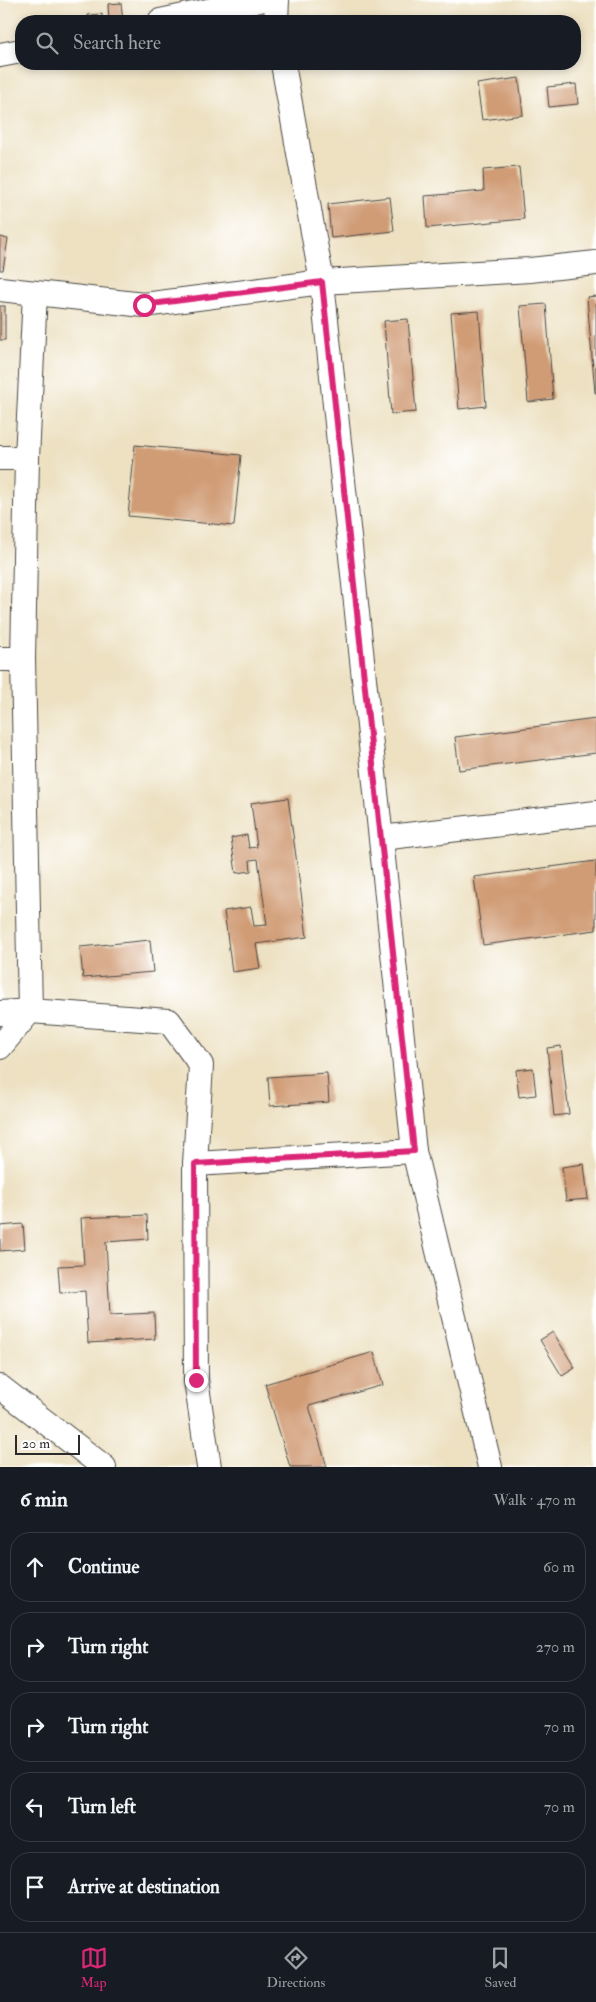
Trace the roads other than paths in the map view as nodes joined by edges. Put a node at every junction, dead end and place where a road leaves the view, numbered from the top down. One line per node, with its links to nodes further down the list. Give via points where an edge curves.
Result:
1 (260, 0): 3 (street)
2 (277, 0): 4 (street)
3 (189, 15)
4 (276, 15)
5 (15, 52): 6 (street)
6 (0, 55)
7 (284, 70): 9 (street)
8 (596, 263): 9 (street)
9 (322, 282): 11 (street, via 144,305); 17 (street)
10 (0, 289): 11 (street)
11 (35, 293): 13 (street)
12 (0, 458): 13 (street)
13 (27, 458): 15 (street)
14 (0, 659): 15 (street)
15 (24, 659): 18 (street)
16 (596, 812): 17 (street)
17 (381, 838): 21 (street)
18 (30, 1011): 19 (street); 20 (street); 22 (street, via 169,1021 202,1066)
19 (0, 1013)
20 (0, 1047)
21 (414, 1151): 22 (street); 26 (street)
22 (195, 1164): 25 (street, via 196,1380)
23 (0, 1387): 24 (street)
24 (104, 1467)
25 (209, 1467)
26 (490, 1467)

